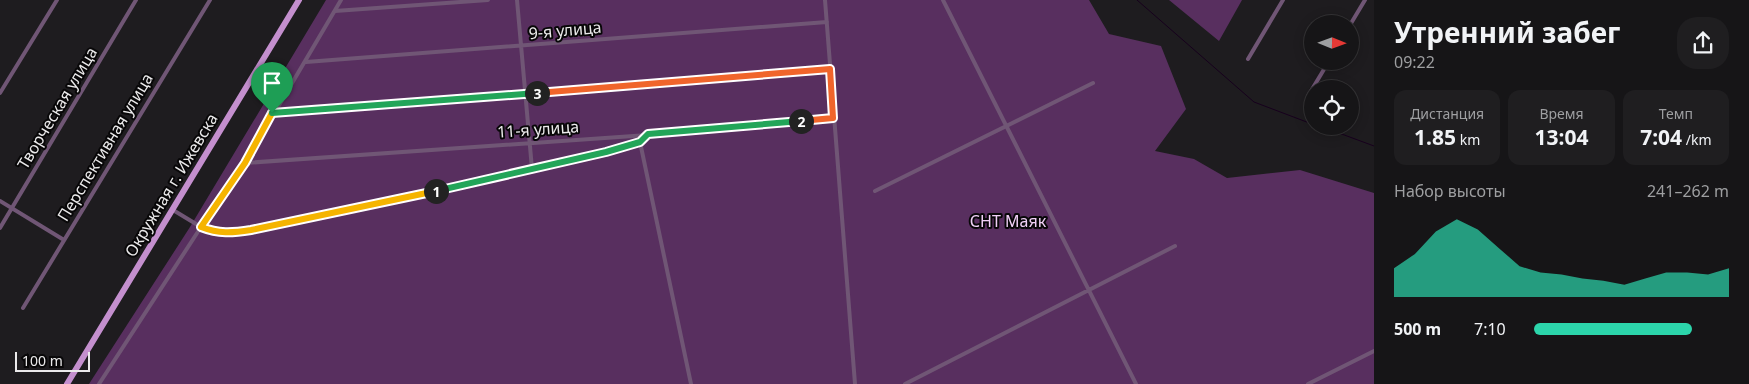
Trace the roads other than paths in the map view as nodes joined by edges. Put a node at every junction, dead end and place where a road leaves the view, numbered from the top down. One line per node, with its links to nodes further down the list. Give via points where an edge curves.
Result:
1 (57, 0): 20 (street)
2 (136, 0): 32 (street, Творческая улица)
3 (210, 0): 36 (street, Перспективная улица)
4 (299, 0): 33 (main road, Окружная г. Ижевска)
5 (341, 0): 12 (street)
6 (488, 0): 12 (street)
7 (517, 0): 15 (street)
8 (825, 0): 14 (street)
9 (943, 0): 24 (street)
10 (1283, 0): 16 (street)
11 (1365, 0): 13 (street)
12 (335, 11): 17 (street)
13 (1356, 15)
14 (827, 22): 15 (street, 9-я улица); 18 (street)
15 (521, 46): 17 (street, 9-я улица); 21 (street)
16 (1248, 59)
17 (306, 62): 22 (street)
18 (830, 69): 21 (street); 23 (street)
19 (1093, 83): 24 (street)
20 (0, 94)
21 (525, 94): 22 (street); 26 (street)
22 (272, 113): 28 (street)
23 (833, 118): 25 (street, 11-я улица); 44 (street)
24 (1005, 125): 30 (street); 38 (street)
25 (648, 134): 26 (street, 11-я улица); 27 (street)
26 (530, 141): 28 (street, 11-я улица); 29 (street)
27 (640, 142): 29 (street); 43 (street)
28 (245, 163): 34 (street)
29 (532, 169): 34 (street, via 229,234)
30 (874, 191)
31 (0, 201): 32 (street)
32 (12, 208): 35 (street, Творческая улица); 36 (street)
33 (173, 210): 34 (street); 41 (main road, Окружная г. Ижевска)
34 (201, 227): 42 (street)
35 (0, 228)
36 (64, 240): 39 (street, Перспективная улица)
37 (1175, 246): 38 (street)
38 (1088, 290): 45 (street); 46 (street)
39 (23, 308)
40 (1374, 351): 47 (street)
41 (67, 384)
42 (99, 384)
43 (691, 384)
44 (855, 384)
45 (904, 384)
46 (1136, 384)
47 (1308, 384)

